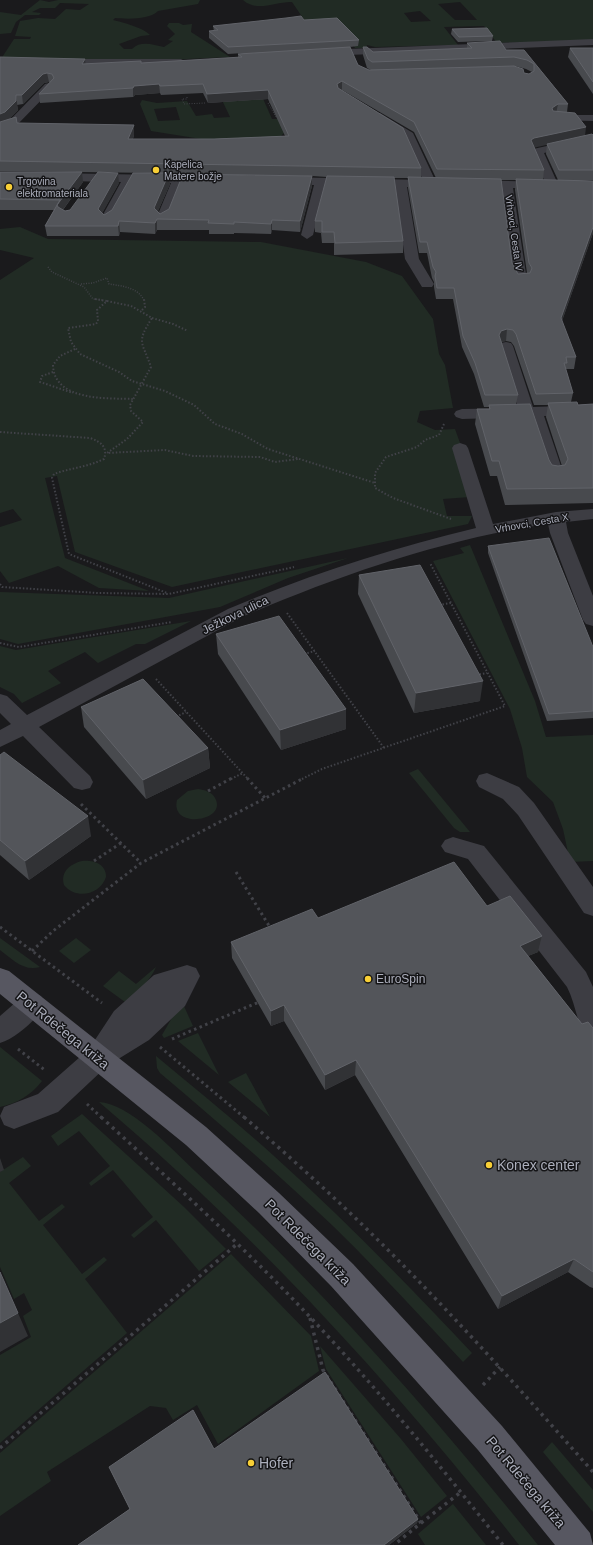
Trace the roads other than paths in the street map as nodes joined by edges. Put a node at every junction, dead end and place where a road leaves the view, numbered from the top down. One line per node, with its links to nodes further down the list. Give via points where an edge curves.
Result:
1 (593, 42): 2 (street)
2 (465, 46): 3 (street); 5 (street)
3 (355, 51): 4 (street); 8 (street)
4 (310, 54)
5 (474, 56)
6 (193, 61): 7 (street)
7 (0, 62)
8 (359, 64)
9 (48, 86): 13 (street, via 11,125)
10 (372, 111): 23 (street, via 409,134)
11 (557, 118): 12 (street)
12 (593, 118)
13 (0, 128)
14 (593, 139): 27 (street, via 537,151)
15 (0, 176): 16 (street)
16 (94, 178): 17 (street); 29 (street)
17 (129, 178): 18 (street); 31 (street)
18 (179, 179): 19 (street); 30 (street)
19 (226, 180)
20 (274, 181): 21 (street)
21 (321, 182): 22 (street); 32 (street)
22 (400, 183): 23 (street); 34 (street, via 412,259)
23 (431, 184): 24 (street)
24 (447, 184)
25 (462, 184): 26 (street)
26 (508, 185): 27 (street); 33 (street, Vrhovci, Cesta IV, via 519,274)
27 (553, 186): 28 (street)
28 (593, 186)
29 (85, 190)
30 (162, 219)
31 (106, 220)
32 (307, 235)
33 (522, 280)
34 (427, 284)
35 (506, 346): 37 (street)
36 (593, 410): 37 (street)
37 (531, 412): 38 (street); 40 (street)
38 (462, 414)
39 (460, 448): 43 (street, Vrhovci, Cesta X)
40 (556, 475)
41 (593, 514): 42 (street, Vrhovci, Cesta X)
42 (556, 517): 43 (street, Vrhovci, Cesta X); 44 (street, via 559,533)
43 (483, 524): 46 (street, Ježkova ulica, via 275,595 236,613)
44 (593, 620)
45 (0, 701): 46 (street)
46 (24, 726): 47 (street, Ježkova ulica); 49 (street)
47 (0, 739)
48 (487, 781): 51 (street, via 511,793 526,809)
49 (82, 782)
50 (452, 846): 54 (street, via 476,852 577,980 588,1003)
51 (593, 906)
52 (0, 979): 53 (main road, Pot Rdečega križa)
53 (32, 1004): 55 (street); 56 (main road, Pot Rdečega križa)
54 (593, 1026)
55 (9, 1040)
56 (97, 1058): 57 (street, via 48,1103); 58 (main road, Pot Rdečega križa, via 196,1136 342,1275 490,1438)
57 (14, 1116)
58 (578, 1545)

